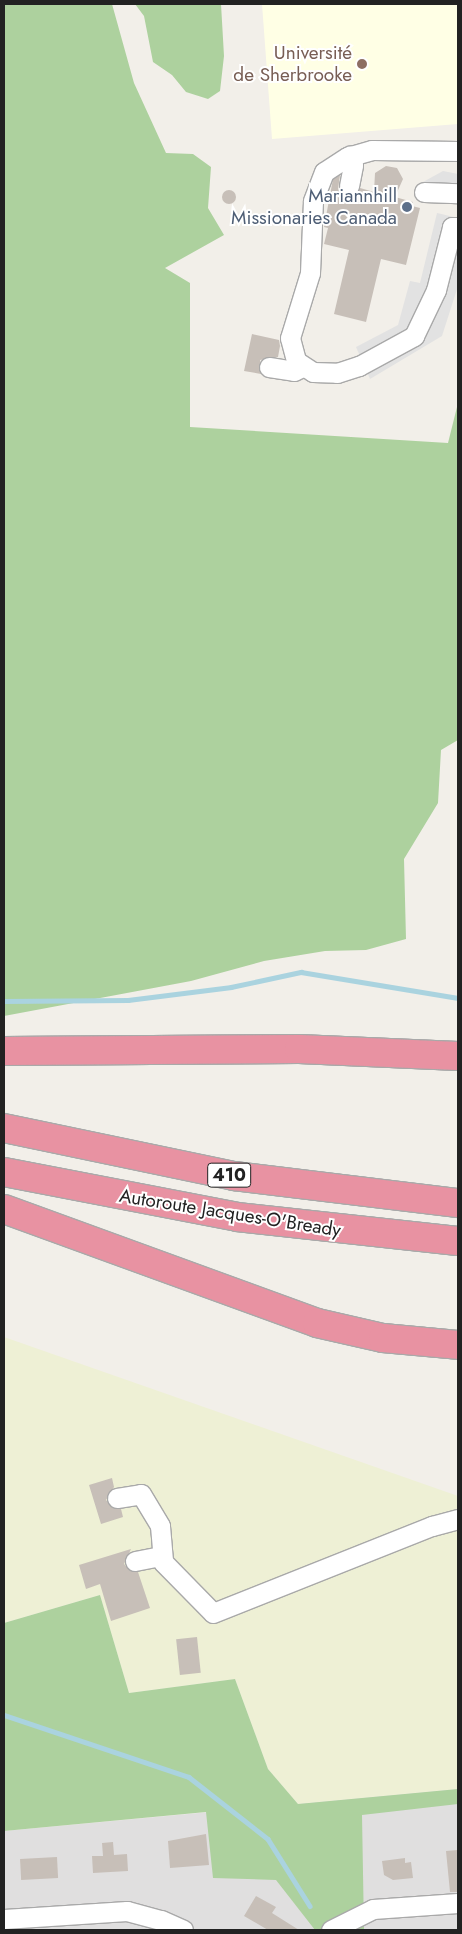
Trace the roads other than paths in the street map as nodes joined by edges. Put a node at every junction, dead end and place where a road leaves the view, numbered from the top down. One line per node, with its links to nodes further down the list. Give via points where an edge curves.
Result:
1 (458, 151): 2 (street, via 380,149)
2 (350, 155): 3 (street, via 353,165); 7 (street, via 328,167 316,188 311,266 291,333)
3 (349, 186)
4 (424, 192): 5 (street)
5 (458, 193)
6 (458, 227): 7 (street, via 452,227 436,290 429,299 419,332 343,371 317,373)
7 (291, 357): 8 (street, via 294,371)
8 (269, 367)
9 (4, 1050): 10 (highway, via 299,1049)
10 (458, 1056)
11 (4, 1128): 13 (highway, Autoroute Jacques-O'Bready / 410, via 250,1178)
12 (4, 1172): 15 (highway, Autoroute Jacques-O'Bready / 410, via 237,1217)
13 (458, 1204)
14 (4, 1209): 16 (highway, via 317,1322 383,1338)
15 (458, 1241)
16 (458, 1345)
17 (117, 1498): 19 (street, via 141,1494 160,1526)
18 (458, 1519): 19 (street, via 432,1526 213,1613 169,1571)
19 (161, 1556): 20 (street)
20 (135, 1561)
21 (458, 1903): 24 (street, via 373,1909)
22 (4, 1919): 23 (street, via 126,1911 161,1920)
23 (183, 1930)
24 (331, 1930)

